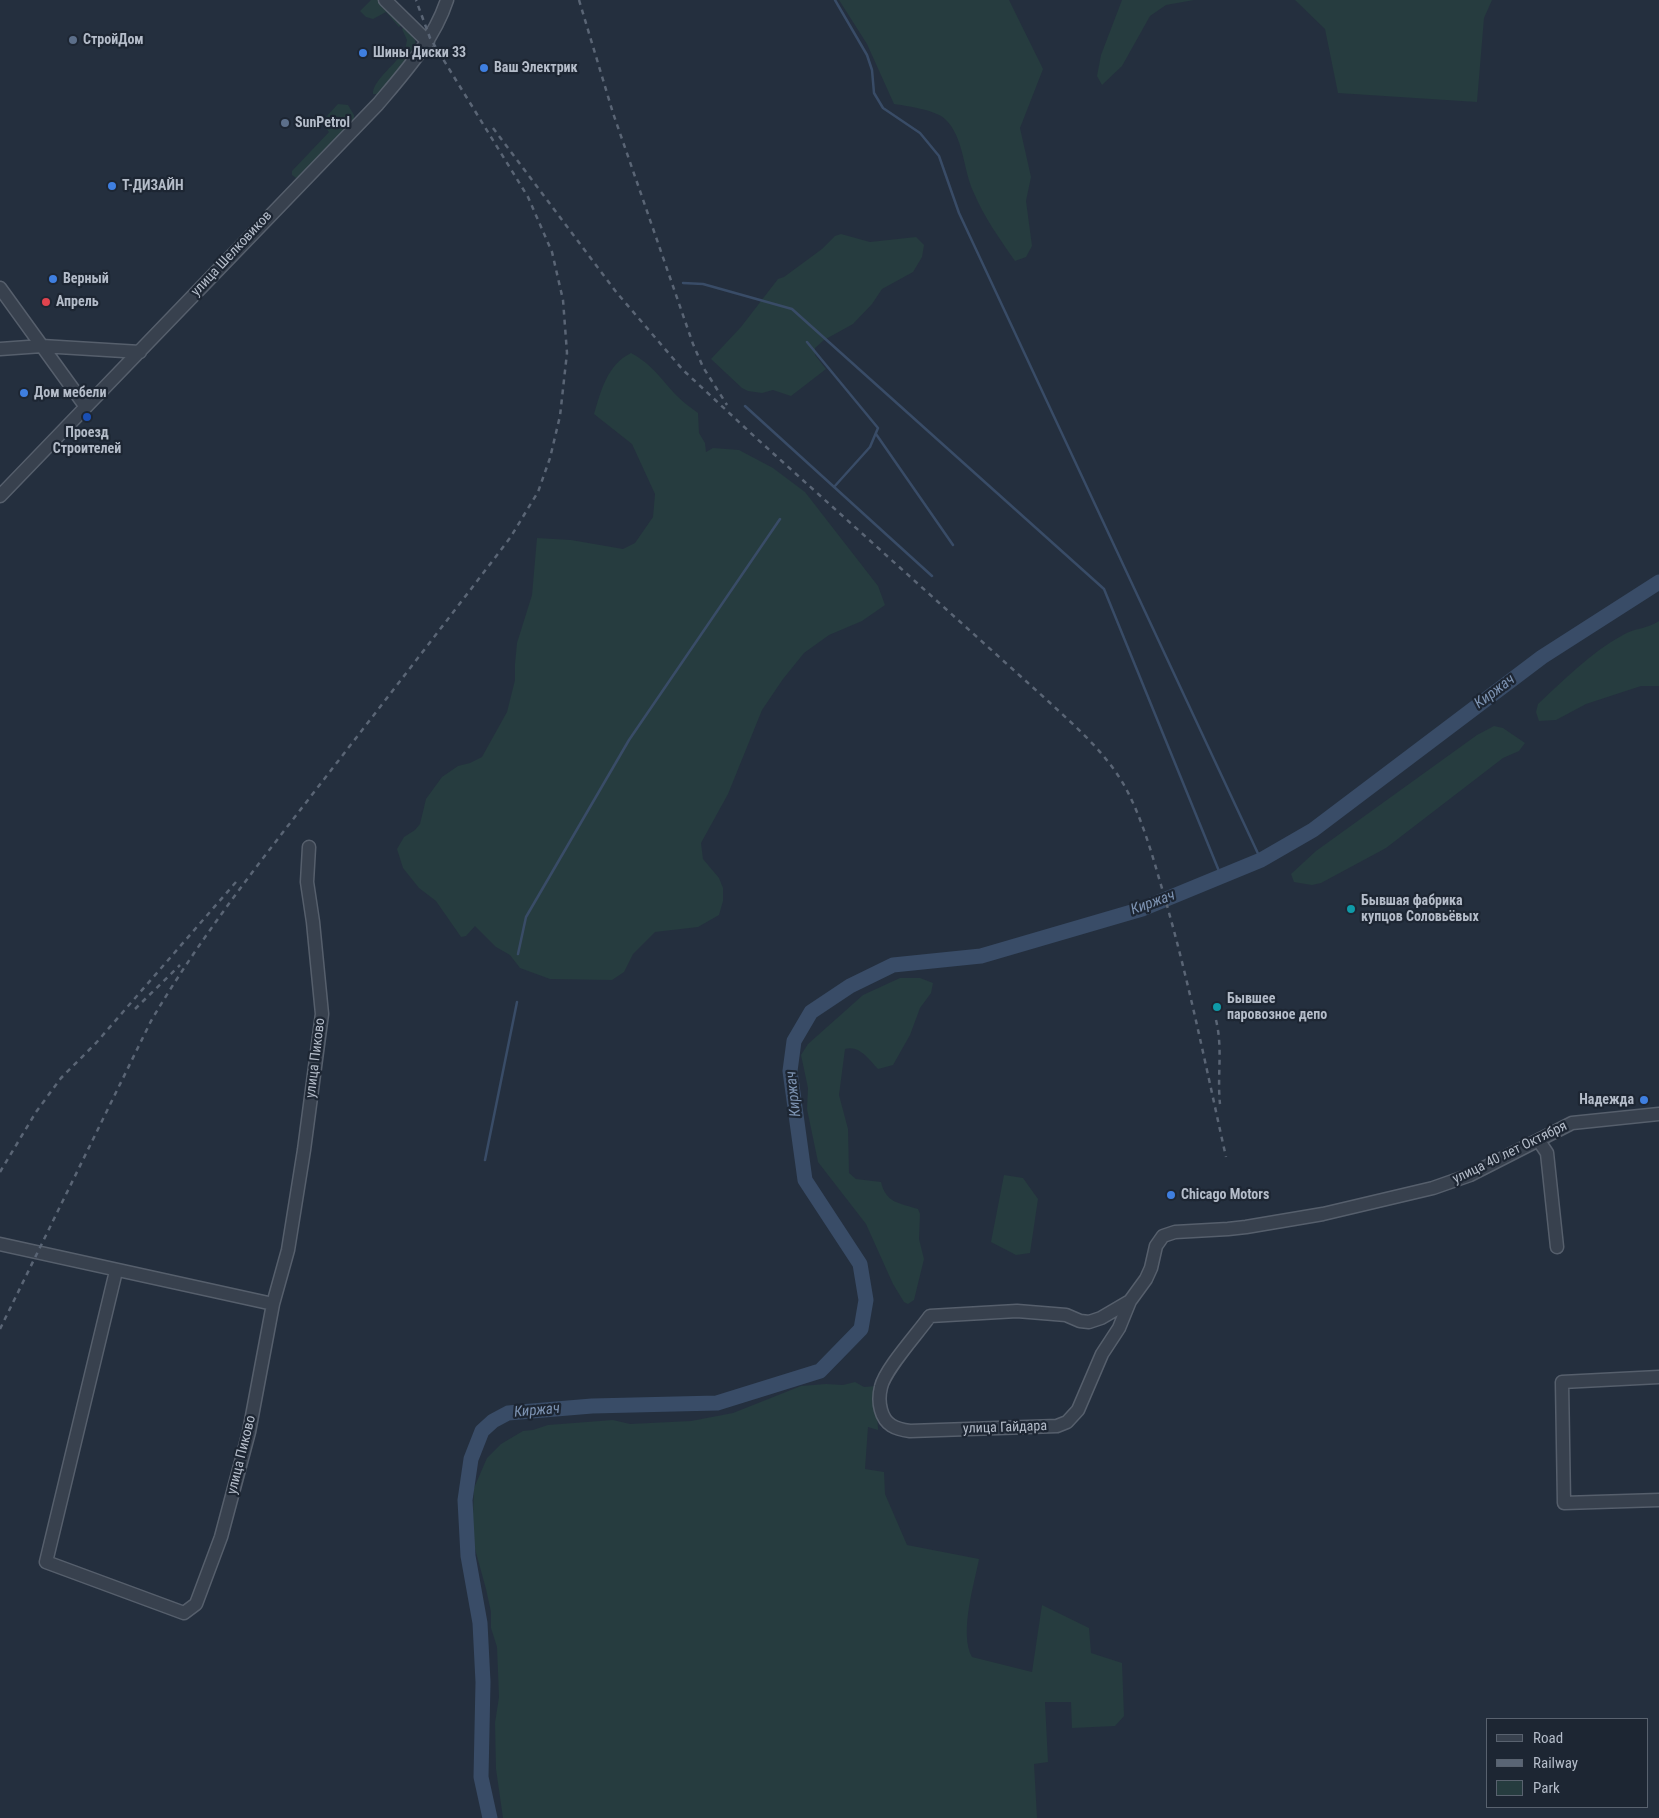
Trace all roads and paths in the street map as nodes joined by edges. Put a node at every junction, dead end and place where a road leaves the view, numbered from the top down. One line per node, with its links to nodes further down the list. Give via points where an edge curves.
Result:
1 (385, 0): 3 (street)
2 (448, 0): 3 (street, улица Шелковиков)
3 (428, 42): 7 (street, улица Шелковиков, via 378,104)
4 (0, 288): 5 (street)
5 (42, 346): 6 (street); 7 (street); 8 (street)
6 (0, 349)
7 (140, 352): 8 (street, улица Шелковиков)
8 (86, 407): 9 (street, улица Шелковиков)
9 (0, 496)
10 (309, 847): 17 (street, улица Пиково, via 307,882 322,1014 288,1250)
11 (1659, 1114): 12 (street, улица 40 лет Октября, via 1572,1123)
12 (1539, 1141): 14 (street, via 1547,1153); 16 (street, улица 40 лет Октября, via 1470,1175 1433,1188 1323,1214 1228,1230 1175,1232 1164,1236 1156,1246 1146,1279)
13 (0, 1244): 15 (street)
14 (1557, 1247)
15 (116, 1271): 17 (street); 17 (street, улица Пиково, via 46,1562 184,1613 196,1604 221,1537 249,1432)
16 (1130, 1301): 16 (street, улица Гайдара, via 1078,1410 1067,1422 1057,1426 910,1431 895,1429 884,1420 879,1403 881,1386 930,1316 1017,1310 1066,1315 1089,1322)
17 (273, 1304)
18 (1659, 1377): 19 (street, via 1562,1382 1564,1503)
19 (1659, 1500)

